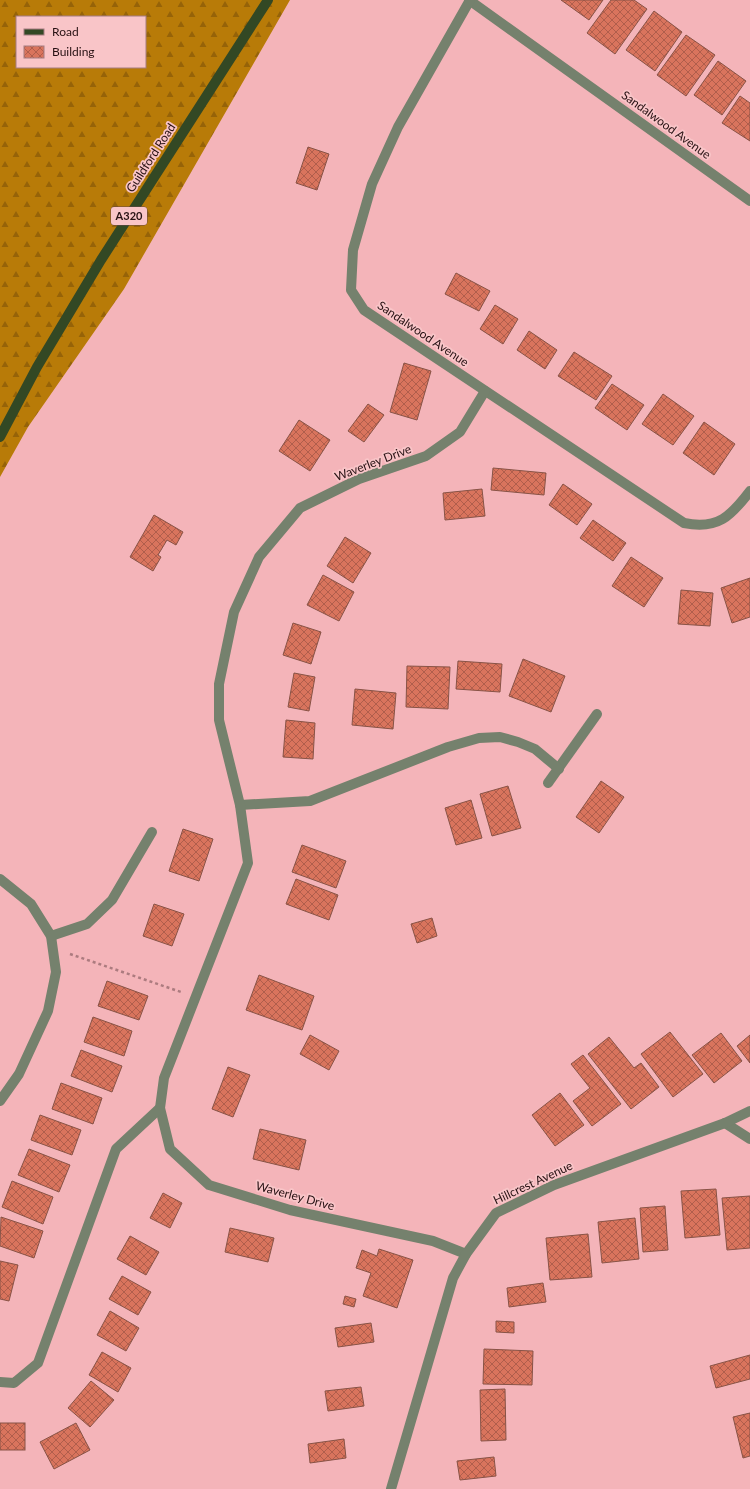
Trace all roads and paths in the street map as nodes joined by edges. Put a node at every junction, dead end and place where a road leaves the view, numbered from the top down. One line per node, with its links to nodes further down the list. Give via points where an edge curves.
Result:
1 (268, 0): 5 (main road, Guildford Road / A320, via 101,260 37,367)
2 (470, 0): 3 (street, Sandalwood Avenue); 4 (street, Sandalwood Avenue, via 398,127 372,184 353,250 351,290 364,310)
3 (750, 201)
4 (485, 391): 6 (street, Sandalwood Avenue, via 684,523 709,525 720,521 732,514); 10 (street, Waverley Drive, via 460,432 426,456 359,479 300,508 259,557 234,612 219,684 219,720)
5 (0, 437)
6 (750, 490)
7 (597, 714): 8 (street)
8 (559, 769): 9 (street); 10 (street, via 535,749 518,742 500,737 480,738 448,747 310,801)
9 (548, 783)
10 (240, 805): 15 (street, Waverley Drive, via 248,863)
11 (152, 832): 13 (street, via 112,900 87,924)
12 (0, 879): 13 (street, via 31,904)
13 (51, 936): 14 (street)
14 (52, 948): 15 (path); 16 (street, via 56,972 48,1011 19,1074)
15 (196, 997): 17 (street, Waverley Drive, via 164,1078)
16 (0, 1101)
17 (160, 1108): 21 (street, Waverley Drive, via 170,1148 209,1185 290,1210 434,1241); 22 (street, via 116,1150 38,1364 14,1384)
18 (750, 1111): 19 (street, Hillcrest Avenue)
19 (725, 1123): 20 (street); 21 (street, Hillcrest Avenue, via 554,1185 496,1214)
20 (750, 1139)
21 (466, 1254): 23 (street, Hillcrest Avenue, via 452,1278)
22 (0, 1382)
23 (392, 1489)

